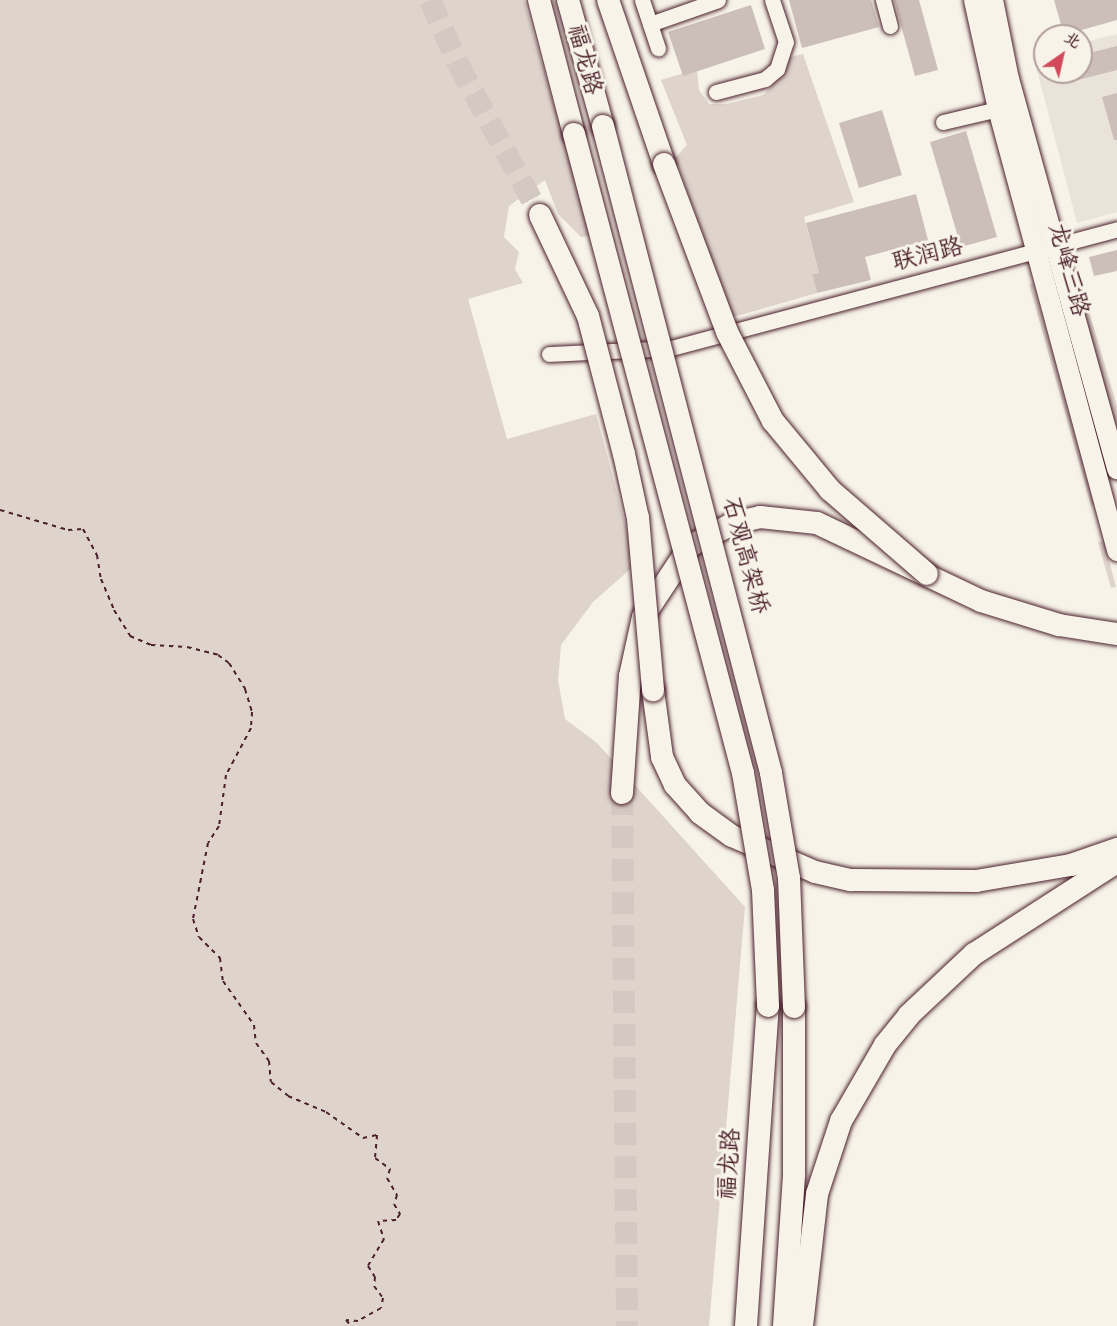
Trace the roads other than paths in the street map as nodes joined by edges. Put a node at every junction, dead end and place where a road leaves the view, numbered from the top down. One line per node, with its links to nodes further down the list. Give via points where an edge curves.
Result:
1 (539, 0): 29 (highway, 福龙路, bridge, via 611,260 743,773 763,890 768,1006)
2 (568, 0): 16 (highway, 福龙路)
3 (608, 0): 24 (highway, bridge, via 663,164 727,332 773,421 830,490)
4 (642, 0): 10 (street)
5 (718, 0): 10 (street)
6 (772, 0): 13 (street, via 786,42 777,69 765,79)
7 (884, 0): 11 (street)
8 (974, 0): 14 (main road, 龙峰三路)
9 (993, 0): 19 (main road, 龙峰三路, via 1009,79)
10 (650, 24): 12 (street)
11 (890, 26)
12 (658, 48)
13 (716, 92)
14 (998, 109): 15 (street); 20 (main road, 龙峰三路)
15 (943, 122)
16 (603, 126): 30 (highway, 石观高架桥, bridge, via 768,763 789,878 794,1174)
17 (540, 215): 27 (highway, bridge, via 588,316 624,454 639,528 662,757 675,785 700,813 732,836 774,857 851,880 976,881 1049,870)
18 (1117, 229): 19 (street, 联润路)
19 (1056, 246): 20 (street, 联润路); 22 (main road, 龙峰三路)
20 (1035, 252): 21 (street, 联润路, via 888,283 653,351); 23 (main road, 龙峰三路)
21 (549, 354)
22 (1117, 470)
23 (1117, 551)
24 (927, 574): 25 (highway, via 981,601 1029,617); 26 (highway, bridge, via 842,531 790,518 760,517 734,523 690,546 656,592 634,643)
25 (1117, 634)
26 (622, 793)
27 (1117, 849)
28 (1117, 862): 31 (highway, via 974,954 933,991 885,1045 841,1121 817,1194)
29 (746, 1326)
30 (784, 1326)
31 (802, 1326)

